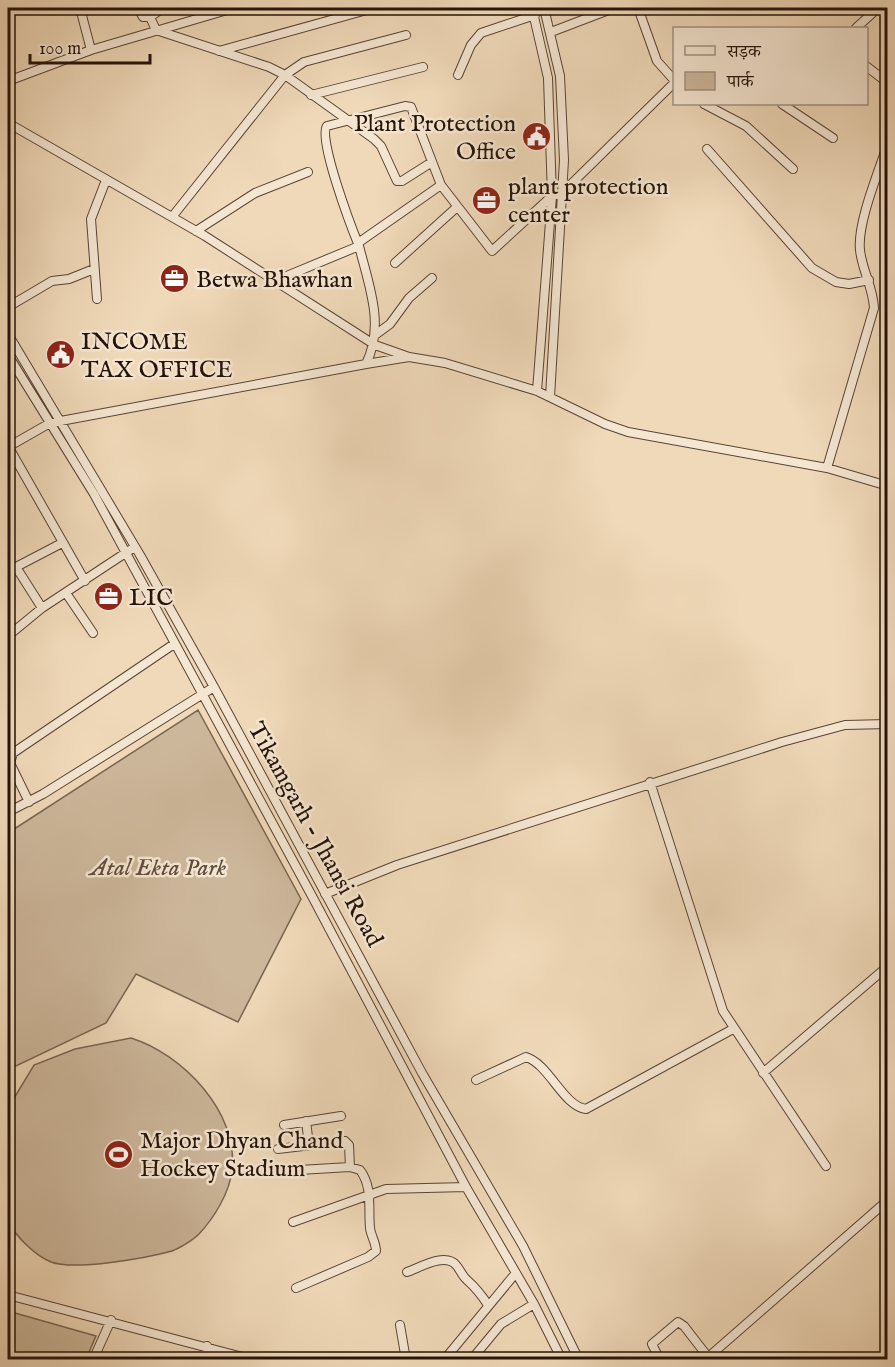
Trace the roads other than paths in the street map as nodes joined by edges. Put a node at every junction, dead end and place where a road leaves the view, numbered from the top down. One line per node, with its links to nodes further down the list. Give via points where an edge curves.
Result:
1 (80, 8): 16 (street)
2 (138, 8): 11 (street, via 143,17)
3 (163, 8): 11 (street)
4 (230, 8): 13 (street)
5 (374, 8): 17 (street)
6 (544, 8): 14 (street)
7 (614, 8): 14 (street)
8 (638, 8): 22 (street, via 657,61)
9 (878, 8): 12 (street)
10 (534, 11): 21 (street, via 481,33 471,45); 40 (street, via 548,78)
11 (150, 17): 13 (street)
12 (857, 27)
13 (156, 30): 16 (street); 17 (street)
14 (551, 32): 39 (street, via 561,76)
15 (406, 35): 20 (street, via 304,62)
16 (91, 50): 23 (street)
17 (219, 51): 20 (street)
18 (423, 67): 26 (street)
19 (868, 67): 25 (street)
20 (285, 75): 26 (street); 42 (street)
21 (458, 75)
22 (673, 79)
23 (8, 81)
24 (673, 83): 39 (street)
25 (888, 83)
26 (311, 95): 29 (street)
27 (706, 105): 35 (street, via 746,126)
28 (784, 105): 31 (street)
29 (349, 122): 34 (street, via 381,146 397,181); 34 (street, via 408,106); 44 (street, via 323,130 338,190)
30 (8, 123): 37 (street)
31 (833, 138)
32 (888, 143): 49 (street, via 860,235)
33 (707, 149): 49 (street, via 812,268 836,282)
34 (432, 162): 38 (street)
35 (793, 169)
36 (308, 172): 43 (street, via 248,196)
37 (106, 180): 42 (street); 46 (street, via 91,219)
38 (441, 186): 41 (street); 44 (street)
39 (562, 193): 40 (street); 59 (street)
40 (552, 196): 41 (street, via 492,251); 58 (street)
41 (457, 207): 45 (street)
42 (172, 217): 43 (street)
43 (196, 231): 48 (street)
44 (358, 245): 48 (street); 53 (street, via 375,309)
45 (395, 264)
46 (94, 269): 50 (street); 51 (street, via 52,281)
47 (432, 278): 53 (street)
48 (277, 280): 54 (street)
49 (869, 280): 63 (street, via 874,308)
50 (97, 298)
51 (8, 307)
52 (8, 334): 60 (street, Tikamgarh - Jhansi Road)
53 (375, 335): 54 (street)
54 (375, 345): 56 (street); 57 (street)
55 (8, 355): 61 (street, Tikamgarh - Jhansi Road)
56 (409, 357): 57 (street); 58 (street, via 445,363)
57 (366, 364): 60 (street)
58 (537, 391): 59 (street)
59 (550, 397): 63 (street, via 635,434)
60 (60, 421): 61 (street); 66 (street, Tikamgarh - Jhansi Road)
61 (50, 423): 62 (street); 67 (street, Tikamgarh - Jhansi Road)
62 (8, 447): 65 (street)
63 (827, 468): 64 (street)
64 (888, 486)
65 (62, 543): 68 (street); 69 (street)
66 (135, 547): 67 (street); 75 (street, Tikamgarh - Jhansi Road)
67 (126, 553): 69 (street); 74 (street, Tikamgarh - Jhansi Road)
68 (10, 570): 71 (street)
69 (85, 581): 70 (street)
70 (66, 592): 71 (street); 72 (street)
71 (42, 608): 73 (street)
72 (93, 633)
73 (8, 636)
74 (174, 644): 76 (street, Tikamgarh - Jhansi Road); 79 (street, via 13,753 10,763)
75 (214, 687): 76 (street); 81 (street, Tikamgarh - Jhansi Road)
76 (201, 695): 79 (street); 83 (street, Tikamgarh - Jhansi Road)
77 (888, 724): 78 (street, via 845,725)
78 (650, 782): 81 (street, via 397,865); 85 (street, via 709,974)
79 (29, 802): 80 (street)
80 (8, 812)
81 (325, 894): 82 (street, Tikamgarh - Jhansi Road)
82 (360, 957): 83 (street); 117 (street, Tikamgarh - Jhansi Road, via 523,1246)
83 (348, 964): 96 (street, Tikamgarh - Jhansi Road)
84 (888, 966): 86 (street)
85 (733, 1029): 86 (street); 87 (street, via 586,1108 574,1104 536,1062 526,1057)
86 (763, 1073): 93 (street)
87 (476, 1080)
88 (341, 1116): 89 (street)
89 (306, 1121): 90 (street); 91 (street)
90 (284, 1125)
91 (309, 1145): 92 (street); 94 (street, via 345,1141 349,1145)
92 (278, 1149)
93 (826, 1166)
94 (350, 1167): 95 (street); 97 (street, via 363,1173)
95 (282, 1171)
96 (466, 1187): 97 (street, via 398,1187); 101 (street, Tikamgarh - Jhansi Road)
97 (369, 1194): 99 (street); 102 (street, via 376,1251)
98 (888, 1200): 109 (street)
99 (293, 1222)
100 (407, 1272): 105 (street, via 450,1260 477,1287)
101 (515, 1274): 104 (street, Tikamgarh - Jhansi Road); 105 (street)
102 (296, 1288)
103 (8, 1295): 106 (street)
104 (534, 1304): 115 (street, via 501,1324); 116 (street, Tikamgarh - Jhansi Road)
105 (488, 1305): 114 (street)
106 (111, 1320): 108 (street); 110 (street)
107 (400, 1325): 113 (street)
108 (207, 1346): 111 (street); 112 (street)
109 (706, 1358): 118 (street, via 678,1322 652,1344)
110 (93, 1359)
111 (204, 1359)
112 (255, 1359)
113 (406, 1359)
114 (444, 1359)
115 (472, 1359)
116 (562, 1359)
117 (579, 1359)
118 (660, 1359)

